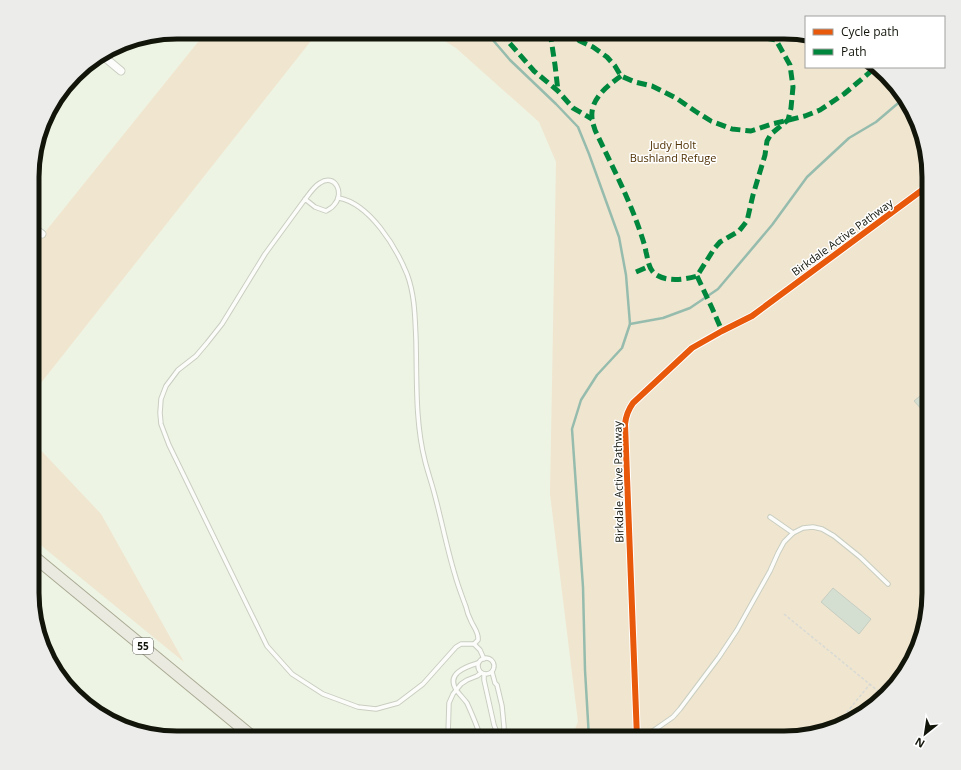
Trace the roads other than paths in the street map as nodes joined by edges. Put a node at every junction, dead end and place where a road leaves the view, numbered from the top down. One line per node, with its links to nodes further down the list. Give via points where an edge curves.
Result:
1 (106, 59): 2 (street)
2 (121, 71)
3 (339, 198): 4 (lane, via 334,206 326,211); 4 (lane, via 337,185 326,180 319,183); 11 (lane, via 357,205 382,231 402,262 412,290 421,443 455,576 478,636)
4 (305, 199): 11 (lane, via 265,254 222,324 196,356 178,370 166,386 161,399 160,413 169,445 268,646 292,674 304,682 330,697 358,707 376,709 398,703 423,684 456,647 461,644)
5 (39, 232): 6 (street)
6 (42, 234)
7 (770, 517): 8 (lane)
8 (793, 533): 10 (lane, via 803,528 822,529 860,557); 22 (lane, via 784,542 737,630 715,662 673,717)
9 (39, 561): 17 (main road, 55)
10 (888, 584)
11 (474, 644): 12 (lane)
12 (484, 659): 13 (lane); 14 (lane, via 492,661)
13 (478, 663): 15 (lane); 16 (lane, via 455,674 453,679)
14 (492, 672): 15 (lane); 21 (lane, via 502,706)
15 (482, 674): 16 (lane, via 467,680); 20 (lane)
16 (457, 690): 18 (lane, via 449,703); 19 (lane, via 466,702)
17 (246, 731)
18 (448, 731)
19 (478, 731)
20 (497, 731)
21 (504, 731)
22 (653, 731)

